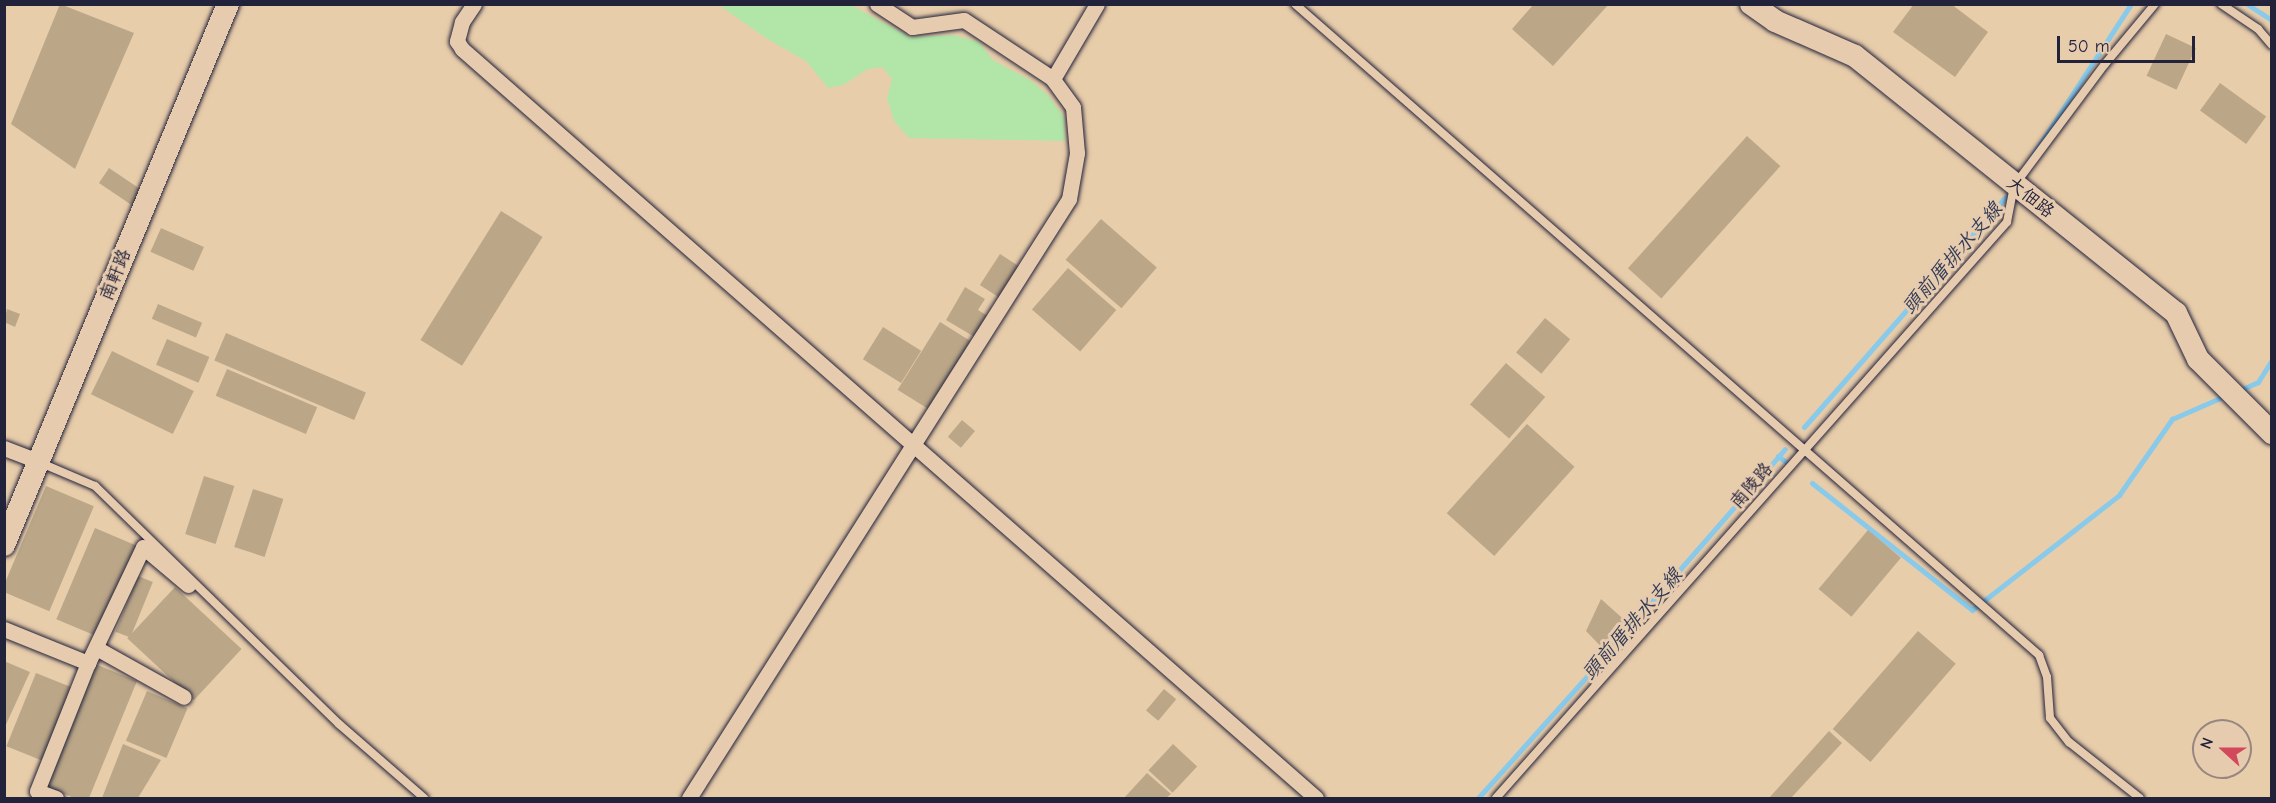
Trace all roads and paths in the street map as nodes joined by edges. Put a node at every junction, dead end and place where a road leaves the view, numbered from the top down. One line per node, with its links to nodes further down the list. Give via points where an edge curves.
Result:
1 (228, 4): 16 (street, 南軒路)
2 (474, 4): 14 (street, via 462,22 457,41 462,50)
3 (877, 4): 10 (street, via 912,27 964,20)
4 (1097, 4): 10 (street)
5 (1295, 4): 15 (lane)
6 (1751, 4): 11 (street, 大佃路, via 1775,21 1855,56)
7 (2156, 4): 11 (lane, via 2105,64)
8 (2221, 4): 9 (lane, via 2258,28)
9 (2271, 45)
10 (1053, 80): 14 (street, via 1073,107 1077,153 1070,199)
11 (2014, 186): 12 (street, 大佃路, via 2176,313 2198,359); 15 (lane, 南陵路, via 2007,222)
12 (2271, 433)
13 (4, 448): 16 (street)
14 (914, 449): 25 (street); 26 (street)
15 (1804, 450): 27 (lane, 南陵路); 28 (lane, via 2039,655 2046,677 2050,718 2069,742)
16 (40, 462): 17 (street, 南軒路); 24 (lane, via 95,486 339,724)
17 (4, 545)
18 (188, 585): 20 (street, via 143,547)
19 (4, 629): 21 (street)
20 (98, 649): 21 (street); 22 (street)
21 (88, 663): 23 (street, via 37,791)
22 (184, 697)
23 (56, 798)
24 (424, 798)
25 (689, 798)
26 (1316, 798)
27 (1496, 798)
28 (2140, 798)

